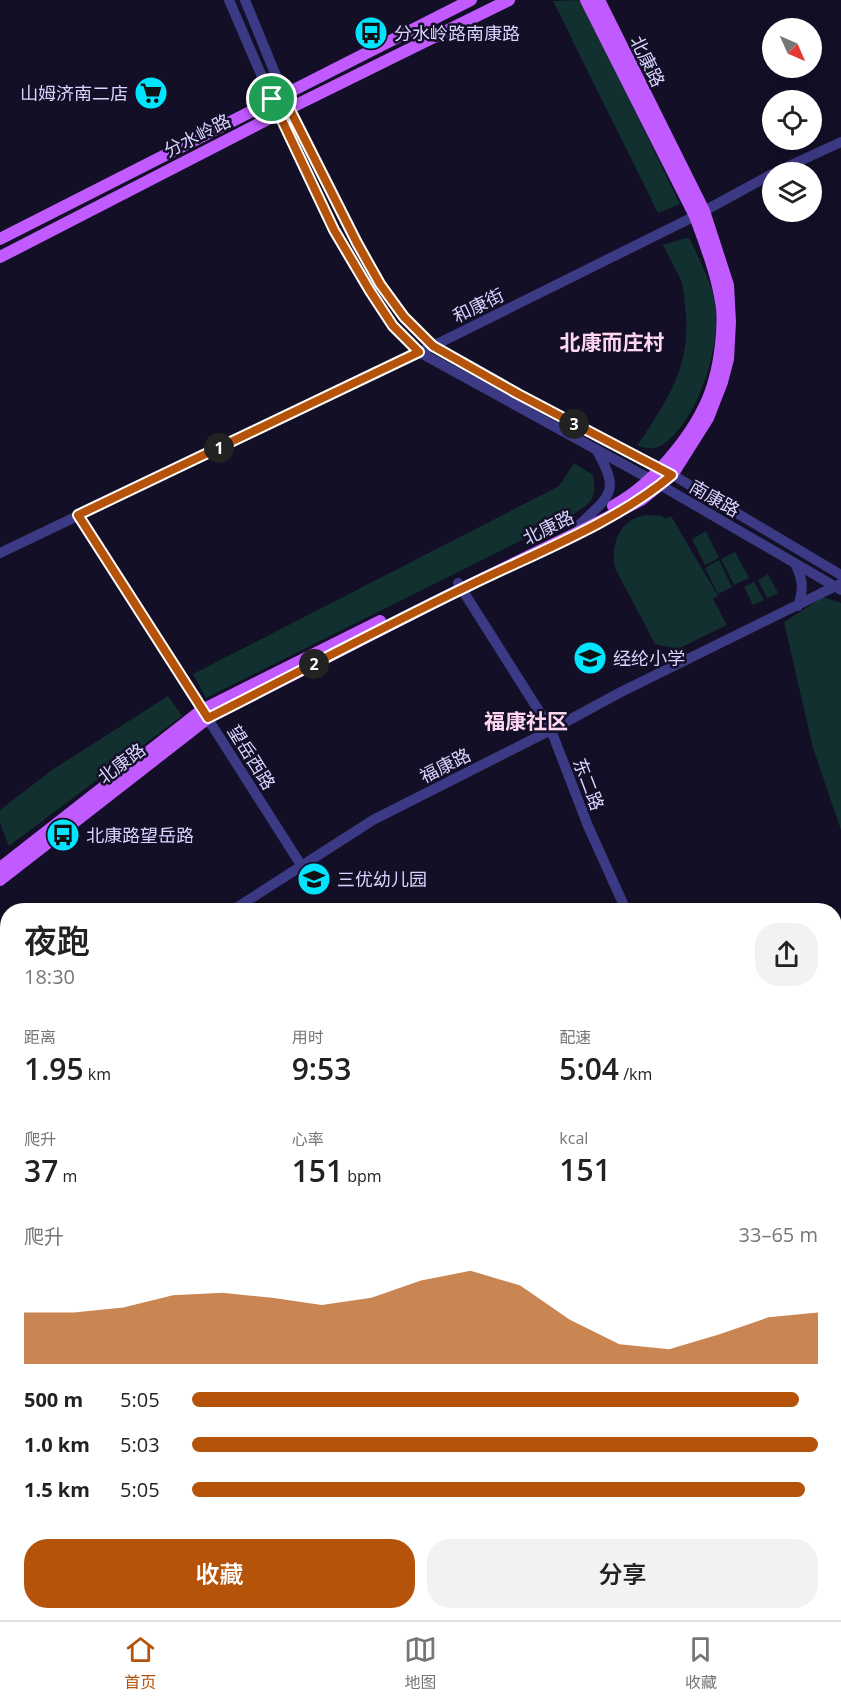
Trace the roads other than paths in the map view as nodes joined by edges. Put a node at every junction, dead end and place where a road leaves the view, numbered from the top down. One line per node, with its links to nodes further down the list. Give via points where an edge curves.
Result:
1 (229, 0): 7 (street, 南康路)
2 (245, 0): 7 (street, 南康路)
3 (471, 0): 7 (main road, 分水岭路)
4 (509, 0): 8 (main road, 分水岭路)
5 (586, 0): 12 (main road, 北康路)
6 (599, 0): 12 (main road, 北康路)
7 (278, 97): 8 (street, 南康路); 13 (main road, 分水岭路)
8 (284, 112): 14 (main road, 分水岭路); 15 (street, 南康路, via 380,284 404,317); 16 (street, 南康路, via 334,230 393,326)
9 (841, 142): 10 (street, 和康街)
10 (798, 162)
11 (762, 180): 12 (street, 和康街)
12 (699, 214): 15 (street, 和康街); 18 (main road, 北康路, via 722,309 714,381 690,430); 19 (main road, 北康路, via 728,285 728,359 708,418)
13 (0, 238)
14 (0, 257)
15 (433, 346): 16 (street, 和康街); 18 (street, 南康路)
16 (419, 352): 17 (street, 南康路); 21 (street, 和康街)
17 (597, 450): 20 (street, 南康路); 22 (street, via 611,480 609,492)
18 (661, 468): 19 (street, 南康路); 20 (main road, 北康路)
19 (672, 475): 20 (main road, 北康路); 25 (street, 南康路)
20 (655, 482): 22 (main road, 北康路); 24 (street, 南康路); 26 (main road, 北康路, via 641,500)
21 (78, 515): 23 (street, 和康街); 29 (street, 望岳西路)
22 (580, 524): 26 (main road, 北康路)
23 (0, 553)
24 (794, 561): 27 (street, 南康路); 28 (street, via 802,578)
25 (841, 575)
26 (460, 586): 29 (main road, 北康路); 30 (street, 东二路)
27 (839, 587): 28 (street, 福康路)
28 (798, 606): 30 (street, 福康路)
29 (205, 714): 31 (street, 望岳西路); 32 (main road, 北康路); 33 (main road, 北康路)
30 (551, 730): 31 (street, 福康路, via 373,820); 35 (street, 东二路)
31 (301, 865): 34 (street, 福康路)
32 (0, 867)
33 (0, 880)
34 (244, 903)
35 (623, 903)

